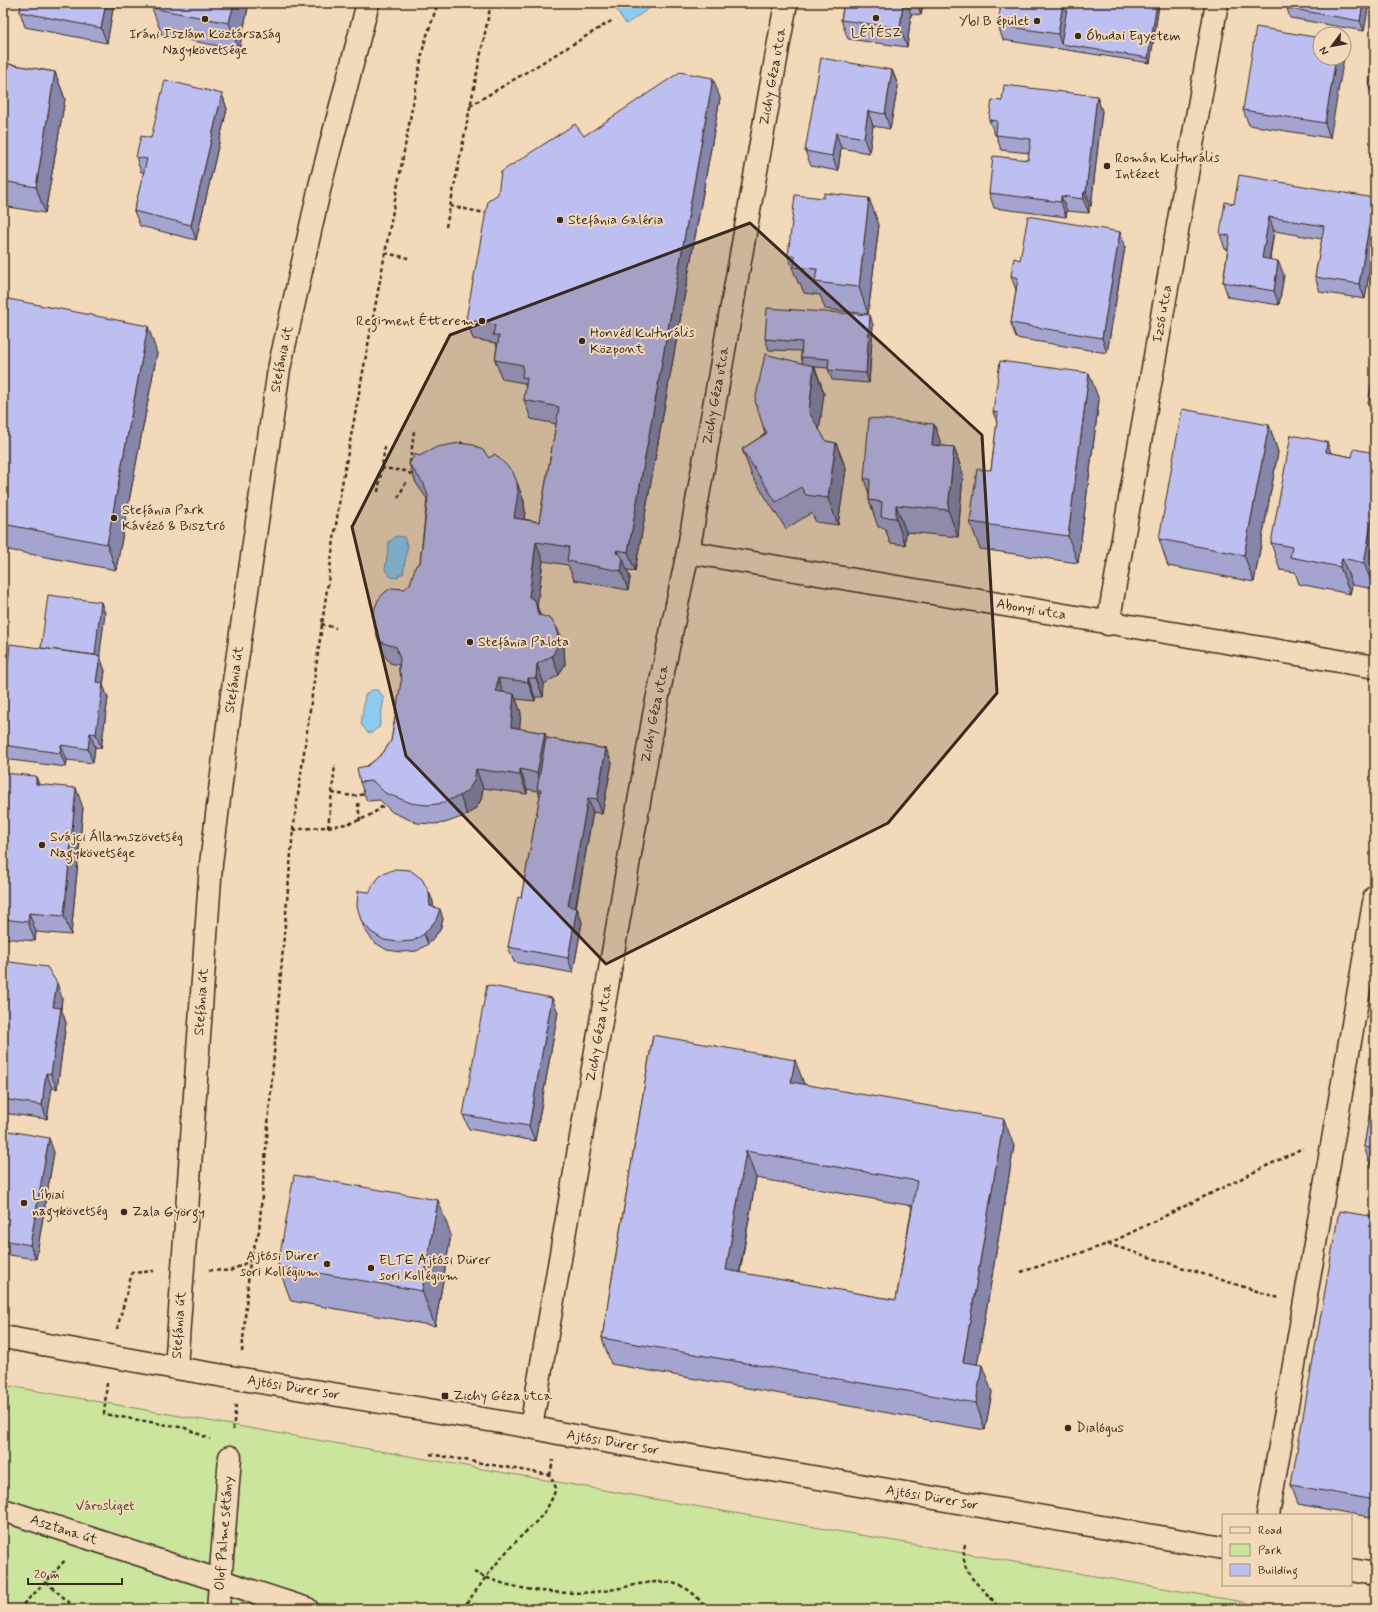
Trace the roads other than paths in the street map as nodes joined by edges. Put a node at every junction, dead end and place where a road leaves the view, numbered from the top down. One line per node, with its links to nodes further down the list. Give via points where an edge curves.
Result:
1 (368, 3): 9 (street, Stefánia út, via 321,182 279,369 230,709 211,864)
2 (786, 3): 4 (street, Zichy Géza utca)
3 (1217, 3): 5 (street, Izsó utca)
4 (688, 552): 5 (street, Abonyi utca); 10 (street, Zichy Géza utca, via 654,715)
5 (1108, 624): 6 (street, Abonyi utca)
6 (1375, 667)
7 (1375, 897): 13 (street)
8 (3, 1337): 9 (street, Ajtósi Dürer sor)
9 (176, 1368): 10 (street, Ajtósi Dürer sor)
10 (531, 1426): 14 (street, Ajtósi Dürer sor, via 558,1433)
11 (230, 1457): 17 (street, Olof Palme sétány)
12 (3, 1510): 17 (street, Asztana út)
13 (1268, 1514)
14 (1222, 1548)
15 (1352, 1570): 16 (street)
16 (1375, 1574)
17 (219, 1579): 18 (street, Olof Palme sétány); 19 (street, Asztana út)
18 (218, 1609)
19 (307, 1609)

